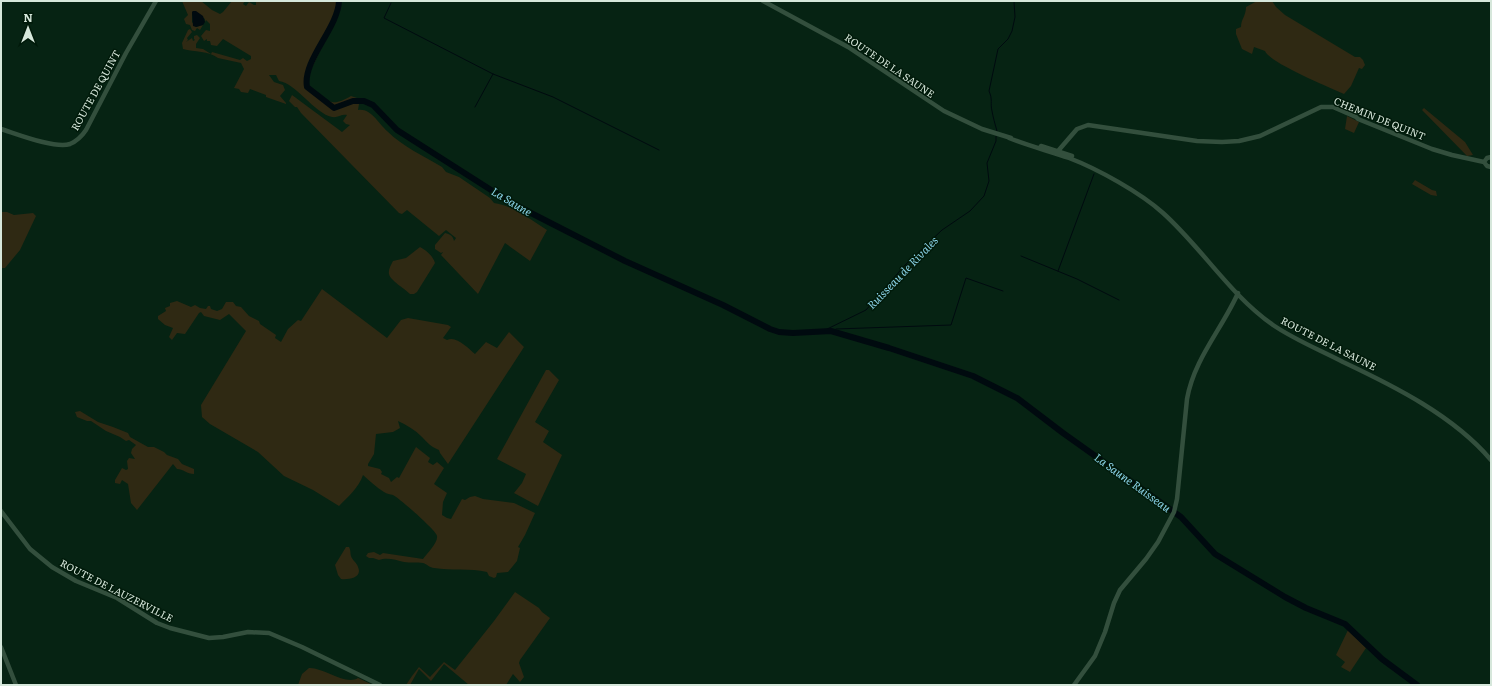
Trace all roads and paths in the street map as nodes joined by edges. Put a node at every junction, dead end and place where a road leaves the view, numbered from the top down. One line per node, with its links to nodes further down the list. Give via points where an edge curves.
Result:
1 (156, 1): 3 (street, ROUTE DE QUINT, via 79,139 60,145)
2 (763, 1): 4 (street, ROUTE DE LA SAUNE, via 848,47 944,111 1025,144)
3 (1, 129)
4 (1061, 153): 6 (street, CHEMIN DE QUINT, via 1077,129 1084,126 1205,142 1239,141 1266,134 1313,110 1327,106 1424,147); 8 (street, ROUTE DE LA SAUNE, via 1096,168 1138,194 1167,217)
5 (1491, 157): 6 (street)
6 (1484, 162): 7 (street, via 1486,166)
7 (1491, 167)
8 (1238, 293): 9 (street, ROUTE DE LA SAUNE); 10 (street)
9 (1243, 299): 10 (street); 11 (street, ROUTE DE LA SAUNE, via 1280,329 1421,404 1469,437)
10 (1230, 309): 16 (street, via 1191,381 1176,506 1150,554 1120,590 1095,656)
11 (1491, 460)
12 (1, 511): 15 (street, ROUTE DE LAUZERVILLE, via 30,549 52,567 76,581 116,598 157,623 209,638 248,632 269,633 291,641)
13 (1, 647): 14 (street)
14 (16, 685)
15 (380, 685)
16 (1074, 685)

